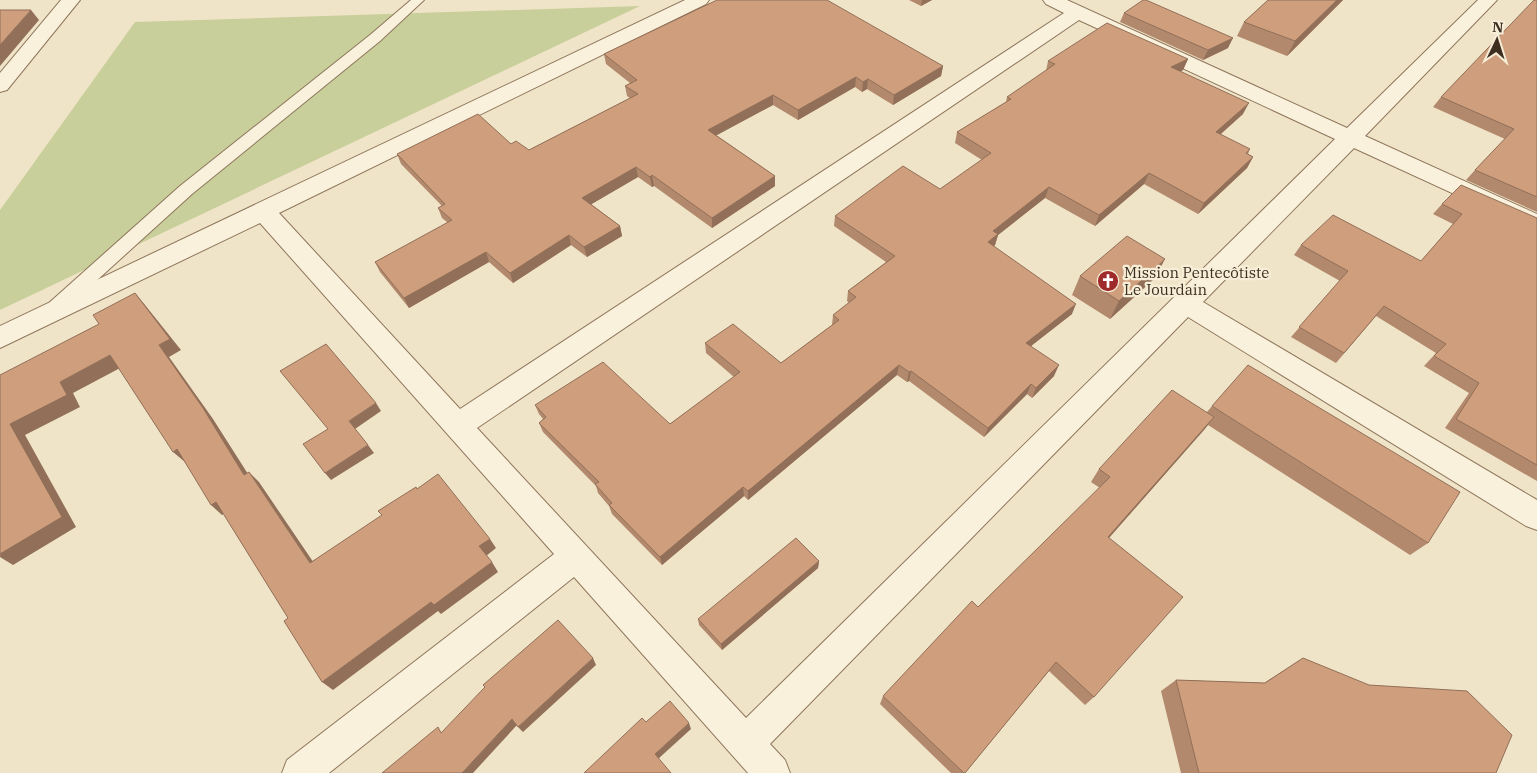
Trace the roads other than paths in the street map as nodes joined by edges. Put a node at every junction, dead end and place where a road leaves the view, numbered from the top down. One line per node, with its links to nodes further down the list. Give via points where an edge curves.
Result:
1 (71, 0): 7 (street)
2 (418, 0): 12 (lane, via 186,190)
3 (700, 0): 9 (street)
4 (1052, 0): 6 (street)
5 (1488, 0): 8 (street)
6 (1078, 12): 8 (street); 14 (street)
7 (0, 86)
8 (1349, 137): 10 (street); 11 (street)
9 (264, 211): 12 (street); 14 (street)
10 (1537, 224)
11 (1185, 303): 15 (street); 17 (street)
12 (46, 316): 13 (street)
13 (0, 338)
14 (458, 426): 16 (street)
15 (1537, 516)
16 (576, 556): 17 (street); 18 (street)
17 (746, 743): 19 (street)
18 (300, 773)
19 (772, 773)

